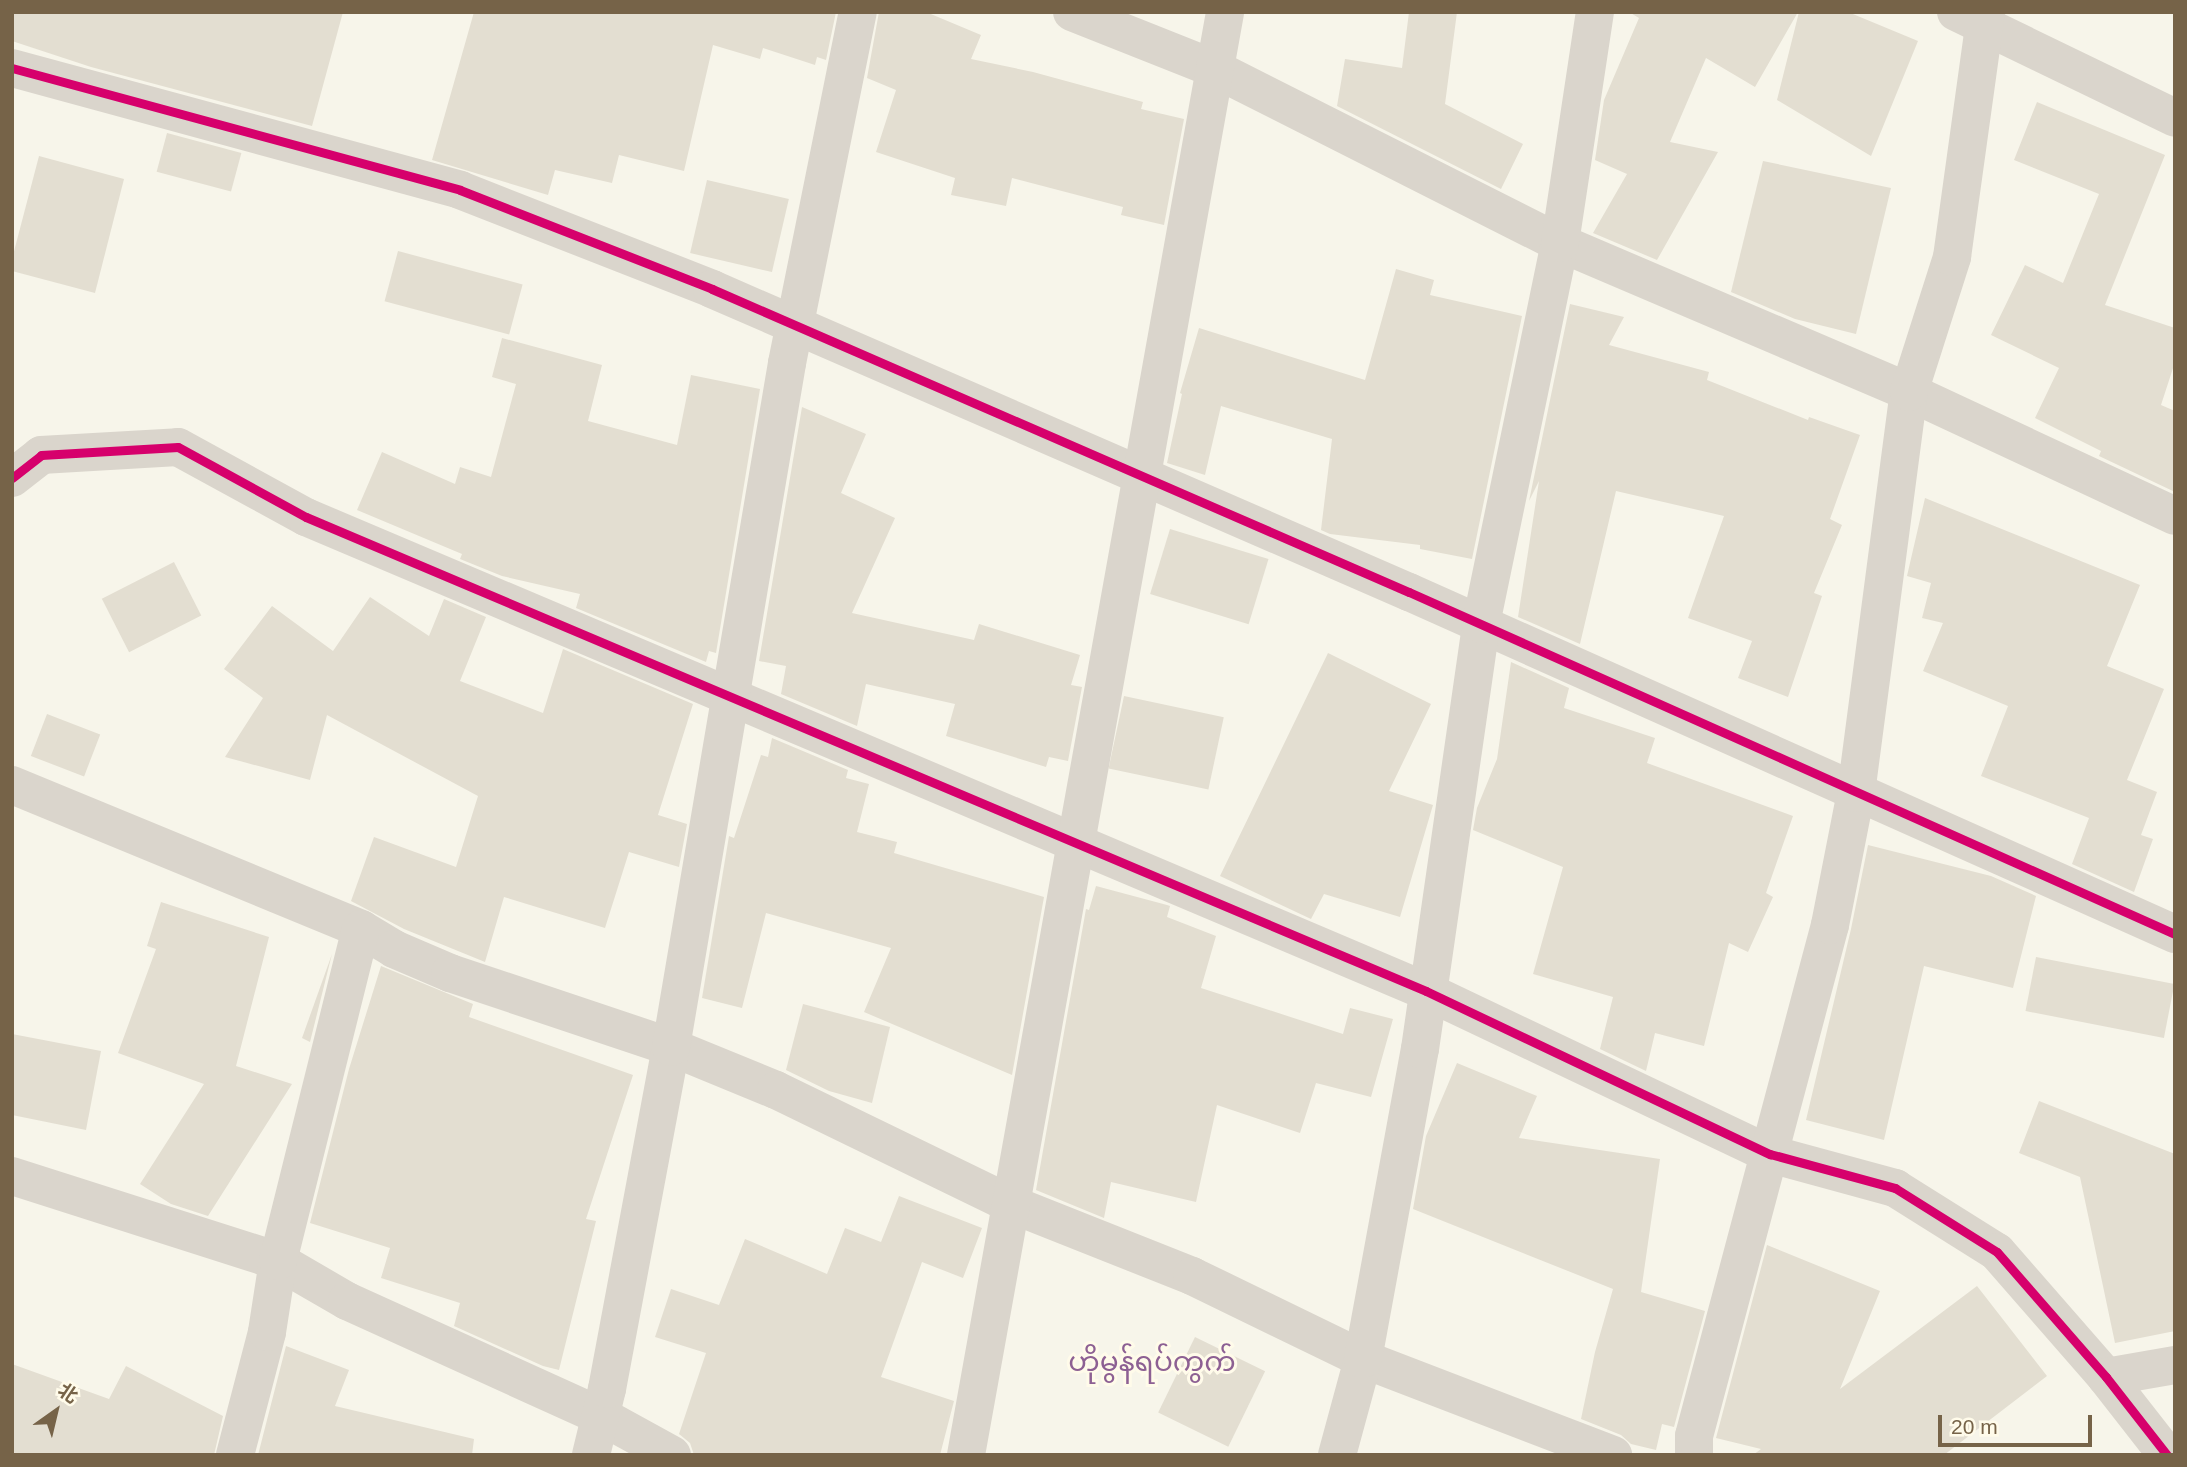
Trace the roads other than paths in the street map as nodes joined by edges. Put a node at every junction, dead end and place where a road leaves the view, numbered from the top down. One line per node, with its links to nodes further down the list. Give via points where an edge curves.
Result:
1 (858, 12): 10 (street)
2 (1072, 12): 7 (street)
3 (1225, 12): 7 (street)
4 (1595, 12): 9 (street)
5 (1976, 16): 8 (street); 11 (street, via 1952,257)
6 (12, 68): 10 (street, via 460,190)
7 (1215, 69): 9 (street); 12 (street)
8 (2175, 118)
9 (1560, 243): 11 (street); 15 (street)
10 (794, 325): 12 (street); 16 (street)
11 (1909, 392): 14 (street); 18 (street)
12 (1140, 476): 15 (street); 19 (street)
13 (12, 478): 16 (street, via 41,455 178,447 306,517)
14 (2175, 516)
15 (1481, 624): 18 (street); 22 (street)
16 (730, 697): 19 (street); 23 (street)
17 (12, 785): 20 (street)
18 (1856, 793): 21 (street); 24 (street, via 1830,925)
19 (1076, 844): 22 (street); 26 (street)
20 (362, 929): 23 (street, via 394,949 450,973); 27 (street)
21 (2175, 934)
22 (1426, 991): 24 (street); 28 (street, via 1420,1049)
23 (671, 1047): 26 (street, via 776,1090); 31 (street)
24 (1770, 1154): 30 (street, via 1895,1188 1997,1252); 38 (street, via 1694,1436)
25 (12, 1176): 27 (street)
26 (1013, 1205): 28 (street, via 1192,1276); 35 (street)
27 (278, 1261): 31 (street, via 347,1301); 32 (street, via 267,1332)
28 (1363, 1359): 36 (street); 37 (street)
29 (2175, 1365): 30 (street)
30 (2106, 1377): 39 (street)
31 (601, 1416): 33 (street); 34 (street)
32 (235, 1455)
33 (590, 1455)
34 (672, 1455)
35 (966, 1455)
36 (1337, 1455)
37 (1613, 1455)
38 (1694, 1455)
39 (2167, 1455)

